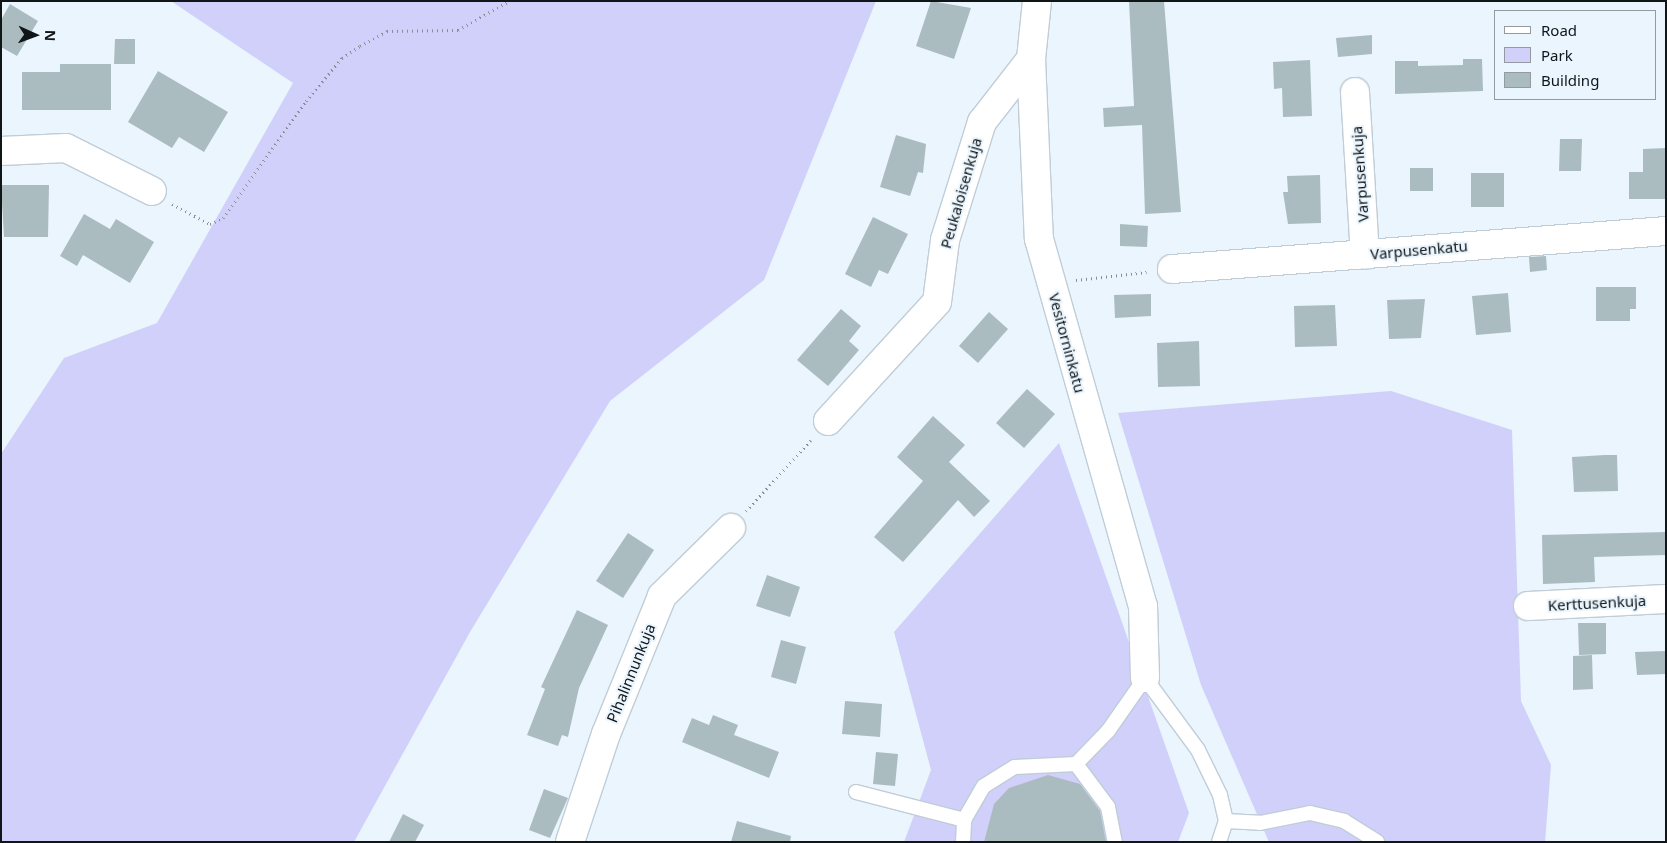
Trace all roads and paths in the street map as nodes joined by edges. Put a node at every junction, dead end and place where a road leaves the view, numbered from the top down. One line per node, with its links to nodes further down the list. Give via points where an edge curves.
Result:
1 (509, 1): 6 (path, via 458,30 387,31 342,58 281,134 223,218 210,224)
2 (1037, 1): 3 (street, Vesitorninkatu)
3 (1031, 59): 10 (street, Vesitorninkatu, via 1039,239); 11 (street, Peukaloisenkuja, via 982,122 945,240 938,302)
4 (1354, 92): 8 (street, Varpusenkuja)
5 (1, 151): 6 (street, via 66,148)
6 (152, 191)
7 (1666, 231): 8 (street, Varpusenkatu)
8 (1365, 255): 9 (street, Varpusenkatu)
9 (1172, 270): 10 (path)
10 (1051, 283): 15 (street, Vesitorninkatu, via 1143,606)
11 (828, 420): 12 (path)
12 (731, 528): 20 (street, Pihalinnunkuja, via 662,596 606,734)
13 (1666, 599): 14 (street, Kerttusenkuja)
14 (1528, 606)
15 (1145, 678): 16 (lane, via 1108,731); 19 (lane, via 1198,750 1220,795)
16 (1076, 764): 18 (lane, via 1015,767 984,786); 22 (lane, via 1108,807)
17 (856, 792): 18 (lane)
18 (964, 820): 21 (lane)
19 (1226, 821): 23 (lane); 24 (lane, via 1260,823 1310,813 1344,821)
20 (570, 842)
21 (963, 842)
22 (1115, 842)
23 (1219, 842)
24 (1377, 842)

